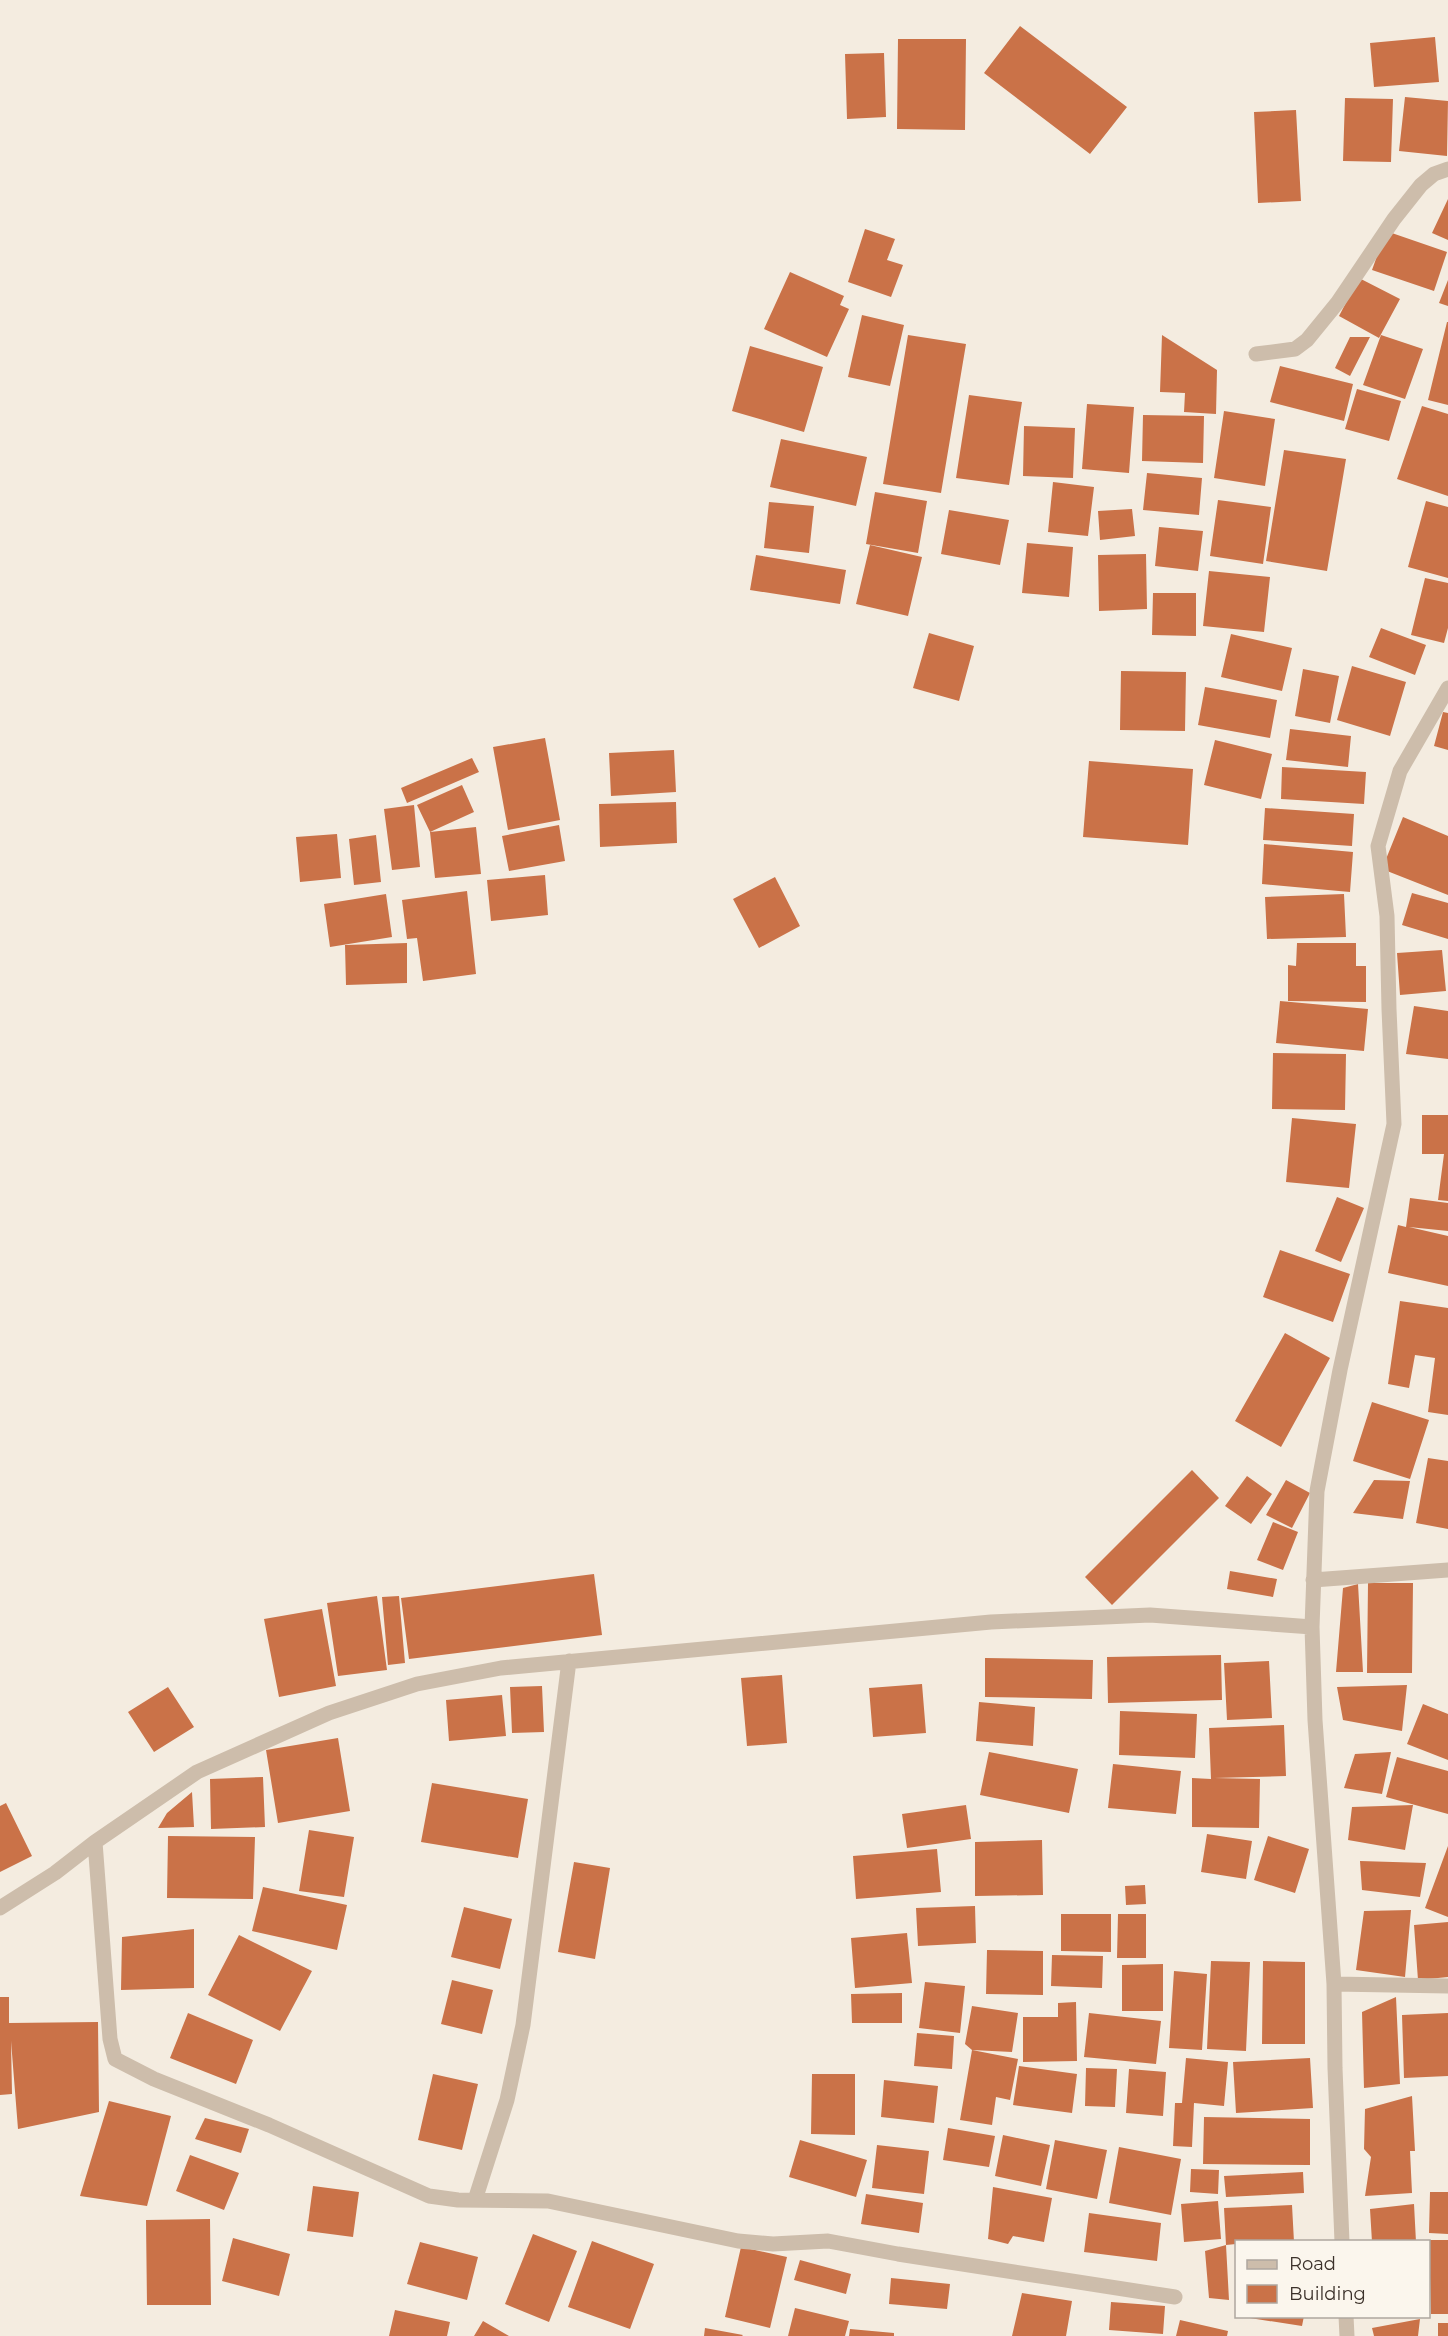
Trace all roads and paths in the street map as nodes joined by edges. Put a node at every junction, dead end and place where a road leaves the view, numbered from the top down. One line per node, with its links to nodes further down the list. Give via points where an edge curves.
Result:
1 (1448, 169): 2 (street, via 1421,185 1307,340 1295,349)
2 (1256, 354)
3 (1448, 688): 5 (street, via 1400,771 1378,846 1387,916 1394,1124 1317,1491)
4 (1448, 1570): 5 (street)
5 (1313, 1580): 6 (street)
6 (1312, 1627): 7 (street, via 1150,1615 991,1622); 10 (street)
7 (569, 1661): 8 (street, via 501,1668 417,1684 329,1713 197,1772); 12 (street, via 523,2025 507,2100)
8 (95, 1842): 9 (street); 12 (street, via 110,2039 115,2059 429,2196)
9 (0, 1908)
10 (1334, 1984): 11 (street); 13 (street)
11 (1448, 1986)
12 (476, 2200): 14 (street, via 548,2201 738,2241 828,2241)
13 (1342, 2240)
14 (1175, 2297)
15 (1346, 2318): 16 (street)
16 (1347, 2336)

